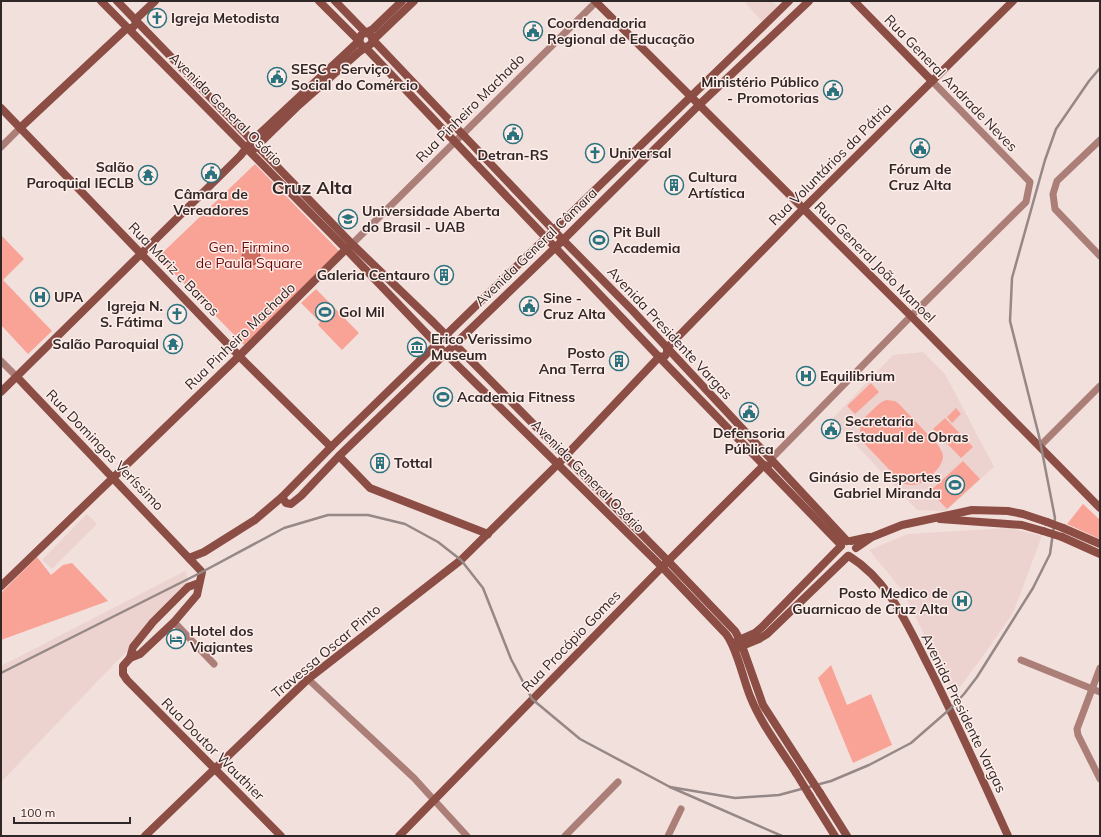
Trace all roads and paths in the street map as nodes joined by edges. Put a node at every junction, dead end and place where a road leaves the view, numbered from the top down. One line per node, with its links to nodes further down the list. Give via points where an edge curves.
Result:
1 (102, 1): 14 (main road, Avenida General Osório)
2 (117, 1): 13 (main road, Avenida General Osório)
3 (155, 1): 13 (main road)
4 (319, 1): 17 (main road)
5 (335, 1): 15 (main road)
6 (402, 1): 15 (main road)
7 (414, 1): 16 (main road)
8 (596, 1): 20 (main road, Rua General João Manoel); 25 (street, Rua Pinheiro Machado)
9 (789, 1): 20 (main road, Avenida General Câmara)
10 (809, 1): 22 (main road, Avenida General Câmara)
11 (854, 1): 19 (main road, Rua General Andrade Neves)
12 (1013, 1): 19 (main road, Rua Voluntários da Pátria)
13 (136, 20): 14 (main road, via 128,20); 27 (main road, Avenida General Osório)
14 (127, 28): 24 (main road); 30 (main road, Avenida General Osório)
15 (366, 33): 16 (main road, via 370,34); 17 (main road)
16 (373, 40): 18 (main road); 25 (main road, Avenida Presidente Vargas)
17 (359, 41): 18 (main road); 21 (main road)
18 (365, 47): 21 (main road); 28 (main road, Avenida Presidente Vargas)
19 (932, 81): 31 (street, Rua General Andrade Neves); 32 (main road, Rua Voluntários da Pátria)
20 (691, 97): 22 (main road, Rua General João Manoel); 33 (main road, Avenida General Câmara)
21 (297, 102): 27 (main road)
22 (699, 105): 32 (main road, Rua General João Manoel); 35 (main road, Avenida General Câmara)
23 (1, 108): 24 (main road, Rua Mariz e Barros)
24 (20, 128): 29 (street); 38 (main road, Rua Mariz e Barros)
25 (462, 133): 28 (street, Rua Pinheiro Machado); 33 (main road, Avenida Presidente Vargas)
26 (1100, 140): 39 (street, via 1057,181 1053,194 1054,209)
27 (255, 142): 30 (main road); 36 (main road, Avenida General Osório)
28 (454, 142): 34 (main road, Avenida Presidente Vargas); 36 (street, Rua Pinheiro Machado)
29 (1, 147)
30 (246, 152): 36 (main road, Avenida General Osório); 38 (main road)
31 (1030, 182): 40 (street, Rua Procópio Gomes, via 1026,202)
32 (803, 209): 40 (main road, Rua General João Manoel); 44 (main road, Rua Voluntários da Pátria)
33 (554, 230): 34 (main road, Avenida General Câmara); 35 (main road, Avenida Presidente Vargas)
34 (546, 238): 37 (main road, Avenida Presidente Vargas); 41 (main road, Avenida General Câmara)
35 (563, 240): 37 (main road, Avenida General Câmara); 44 (main road, Avenida Presidente Vargas)
36 (349, 246): 41 (main road, Avenida General Osório); 42 (main road, Avenida General Osório); 46 (main road, Rua Pinheiro Machado)
37 (555, 247): 43 (main road, Avenida General Câmara); 47 (main road, Avenida Presidente Vargas)
38 (142, 253): 46 (main road, Rua Mariz e Barros); 49 (main road)
39 (1100, 256)
40 (911, 316): 52 (main road, Rua General João Manoel); 56 (street, Rua Procópio Gomes)
41 (446, 336): 42 (main road, Avenida General Câmara); 43 (main road, Avenida General Osório)
42 (437, 344): 45 (main road, Avenida General Osório); 53 (main road, Avenida General Câmara)
43 (455, 345): 45 (main road, Avenida General Câmara); 55 (main road, Avenida General Osório)
44 (667, 348): 47 (main road, Rua Voluntários da Pátria, via 659,349); 56 (main road, Avenida Presidente Vargas)
45 (445, 353): 54 (main road, Avenida General Câmara); 57 (main road, Avenida General Osório)
46 (239, 355): 53 (main road, Rua Mariz e Barros); 59 (main road, Rua Pinheiro Machado)
47 (658, 357): 55 (main road, Rua Voluntários da Pátria); 58 (main road, Avenida Presidente Vargas)
48 (1, 360): 49 (street, Rua Domingos Veríssimo)
49 (17, 377): 51 (main road); 59 (main road, Rua Domingos Veríssimo)
50 (1100, 386): 52 (street)
51 (1, 392)
52 (1040, 446): 61 (main road, Rua General João Manoel)
53 (331, 447): 54 (main road, Rua Mariz e Barros, via 340,447 342,452); 60 (main road, Avenida General Câmara)
54 (339, 456): 60 (main road, Avenida General Câmara, via 294,503 286,503); 65 (main road, Rua Mariz e Barros, via 370,488)
55 (565, 457): 57 (main road, Rua Voluntários da Pátria); 74 (main road, Avenida General Osório)
56 (771, 459): 58 (main road, Rua Procópio Gomes, via 764,458); 67 (main road, Avenida Presidente Vargas)
57 (558, 464): 65 (main road, Rua Voluntários da Pátria); 76 (main road, Avenida General Osório)
58 (764, 465): 67 (main road, Avenida Presidente Vargas); 74 (main road, Rua Procópio Gomes)
59 (112, 477): 72 (main road, Rua Domingos Veríssimo); 78 (main road, Rua Pinheiro Machado)
60 (282, 497): 72 (main road, Avenida General Câmara, via 255,520 204,552)
61 (1100, 508)
62 (1023, 514): 63 (main road, via 972,510); 64 (main road); 68 (main road, bridge)
63 (936, 518): 64 (main road); 66 (main road, via 902,525)
64 (1022, 525): 70 (main road, bridge, via 1062,537)
65 (488, 534): 73 (main road, Rua Voluntários da Pátria)
66 (872, 537): 67 (main road); 69 (main road)
67 (845, 543): 69 (main road, Avenida Presidente Vargas, via 855,545); 71 (main road, via 842,553); 80 (main road)
68 (1100, 544)
69 (856, 549): 71 (main road); 75 (main road, Avenida Presidente Vargas)
70 (1100, 554)
71 (849, 556): 75 (main road, Avenida Presidente Vargas); 80 (main road)
72 (189, 558): 77 (main road, via 202,572)
73 (461, 560): 86 (main road, Travessa Oscar Pinto)
74 (668, 561): 76 (main road, Rua Procópio Gomes); 81 (main road, Avenida General Osório, via 735,631)
75 (864, 565): 105 (main road, Avenida Presidente Vargas, via 899,609 950,709)
76 (662, 567): 81 (main road, Avenida General Osório); 95 (main road, Rua Procópio Gomes)
77 (199, 583): 79 (main road, via 197,595); 82 (main road, via 188,587 153,622 133,647)
78 (1, 586)
79 (174, 622): 82 (main road, via 140,654); 84 (street)
80 (761, 634): 81 (main road)
81 (737, 645): 89 (main road, Avenida General Osório, via 763,705); 90 (main road, Avenida General Osório, via 750,696)
82 (130, 658): 91 (main road, Rua Doutor Wauthier, via 123,666 123,674 127,680)
83 (1021, 660): 87 (street)
84 (214, 664)
85 (1100, 668): 87 (street)
86 (308, 679): 91 (main road, Travessa Oscar Pinto); 95 (street, via 414,778)
87 (1092, 689): 88 (street); 92 (street, via 1077,729)
88 (1100, 692)
89 (782, 734): 90 (main road); 104 (main road, Avenida General Osório, bridge)
90 (774, 739): 103 (main road, Avenida General Osório, bridge)
91 (214, 769): 97 (main road, Travessa Oscar Pinto); 98 (main road, Rua Doutor Wauthier)
92 (1097, 770): 93 (street)
93 (1100, 779)
94 (618, 782): 101 (street)
95 (434, 800): 99 (main road, Rua Procópio Gomes); 100 (street)
96 (681, 809): 102 (street)
97 (145, 836)
98 (281, 836)
99 (399, 836)
100 (467, 836)
101 (565, 836)
102 (668, 836)
103 (835, 836)
104 (847, 836)
105 (1008, 836)

